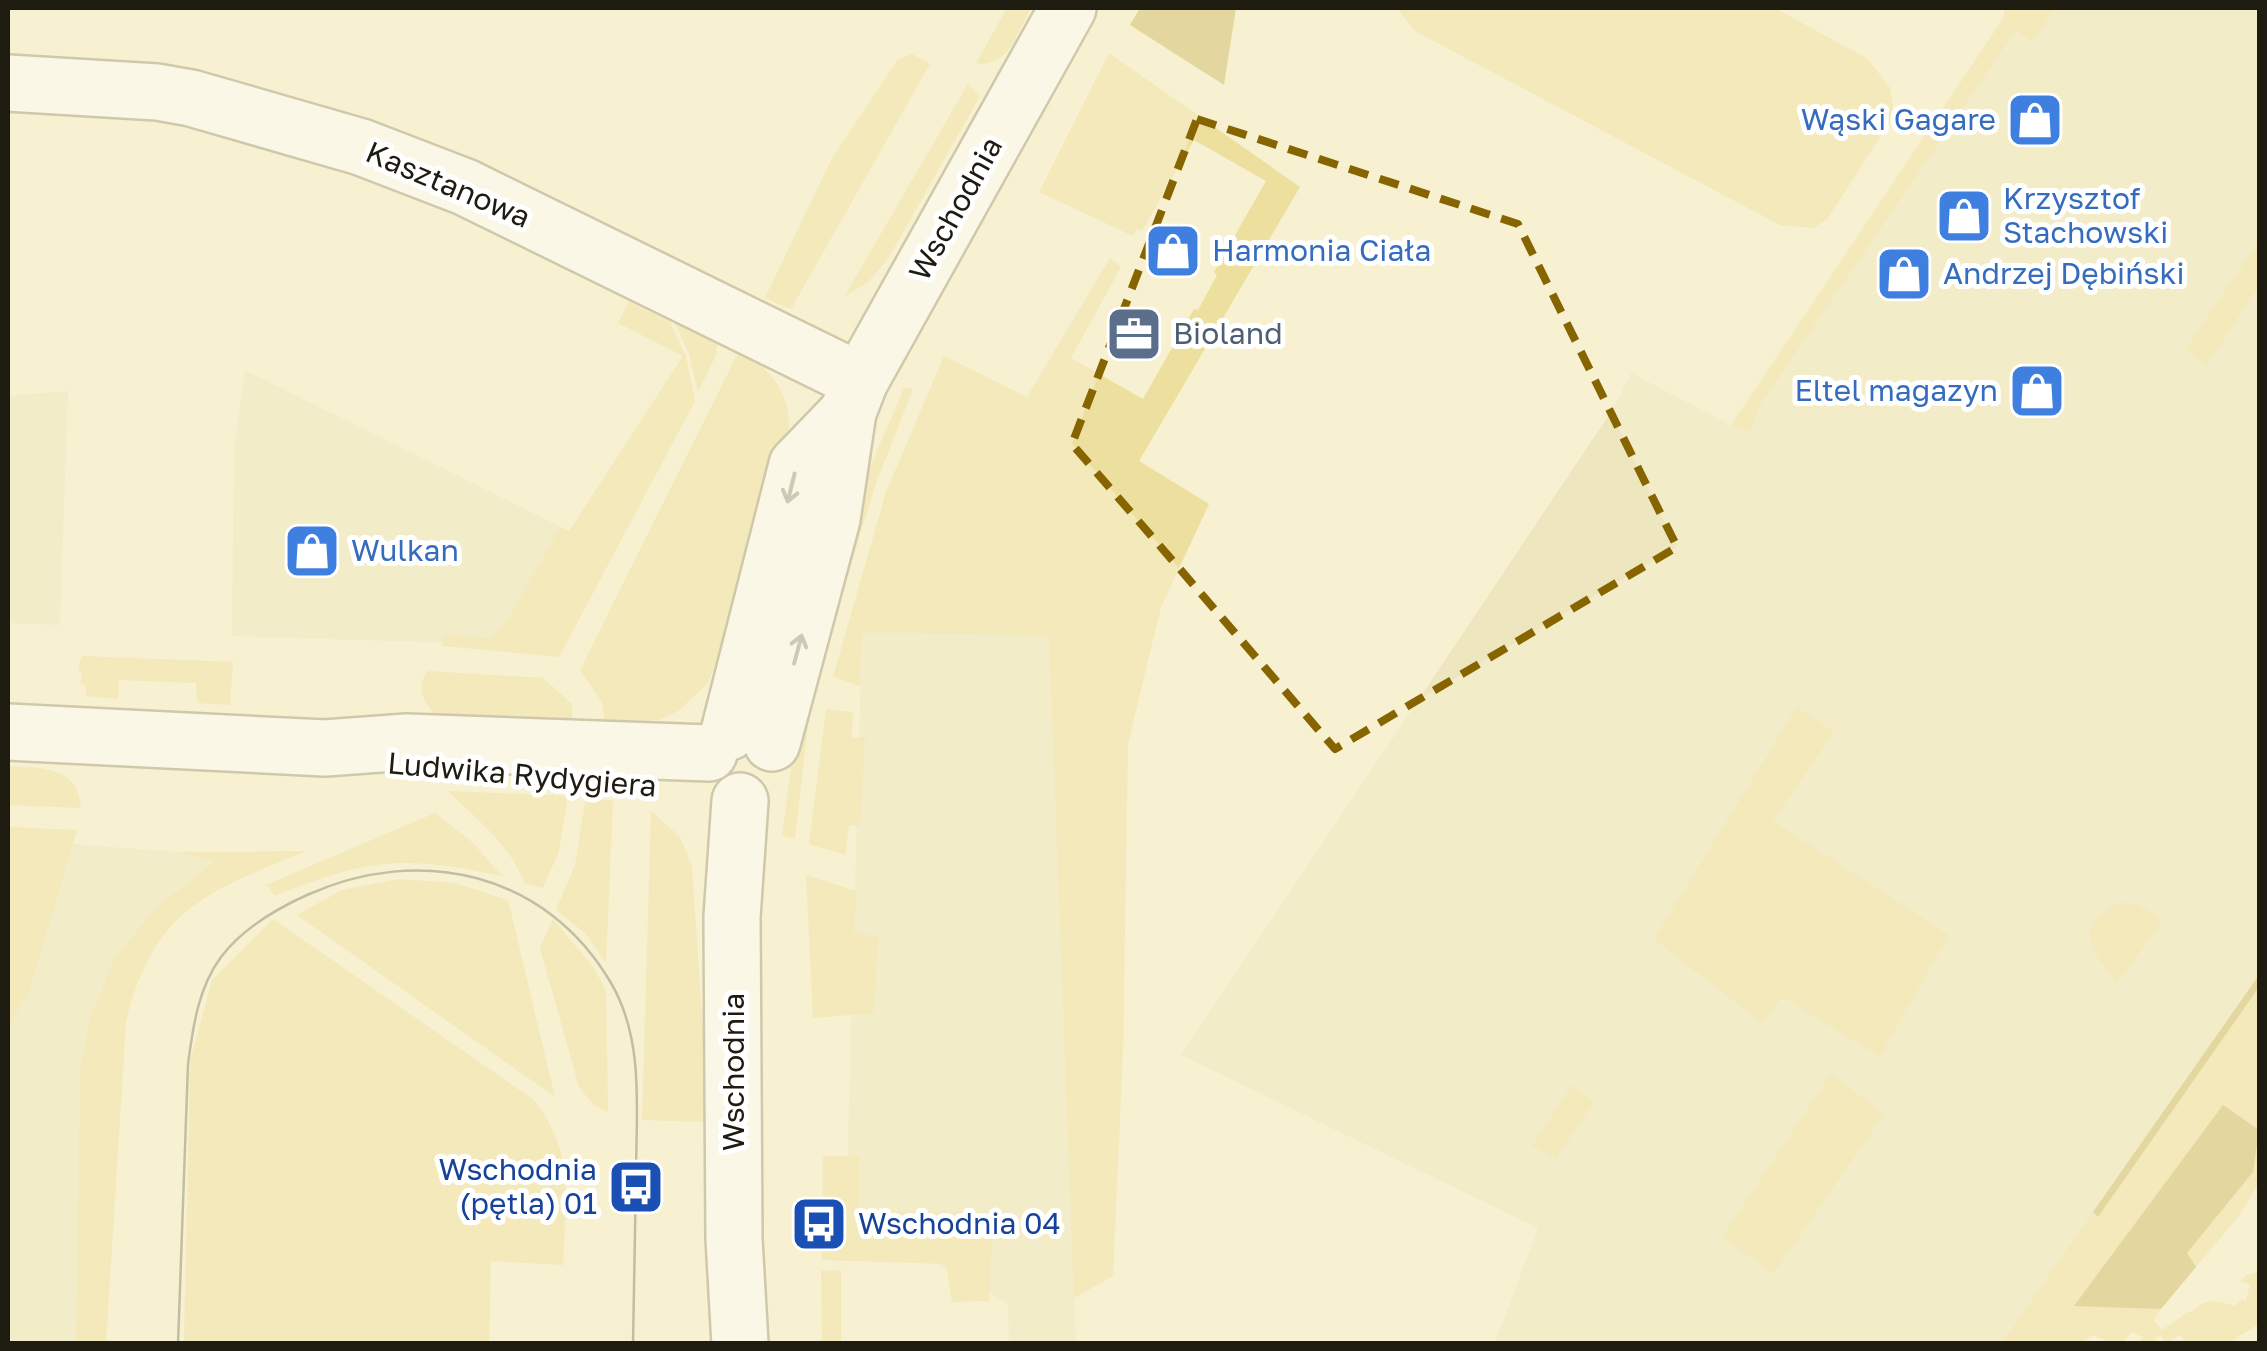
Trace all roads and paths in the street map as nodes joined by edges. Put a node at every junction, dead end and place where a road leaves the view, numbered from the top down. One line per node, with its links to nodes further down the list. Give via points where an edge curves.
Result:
1 (1068, 8): 3 (street, Wschodnia)
2 (8, 83): 3 (street, Kasztanowa, via 191,98 361,147 465,187)
3 (854, 396): 5 (street, Wschodnia, via 797,465)
4 (8, 732): 5 (street, Ludwika Rydygiera, via 325,748 407,742)
5 (734, 764): 6 (street, Wschodnia)
6 (740, 1344)

